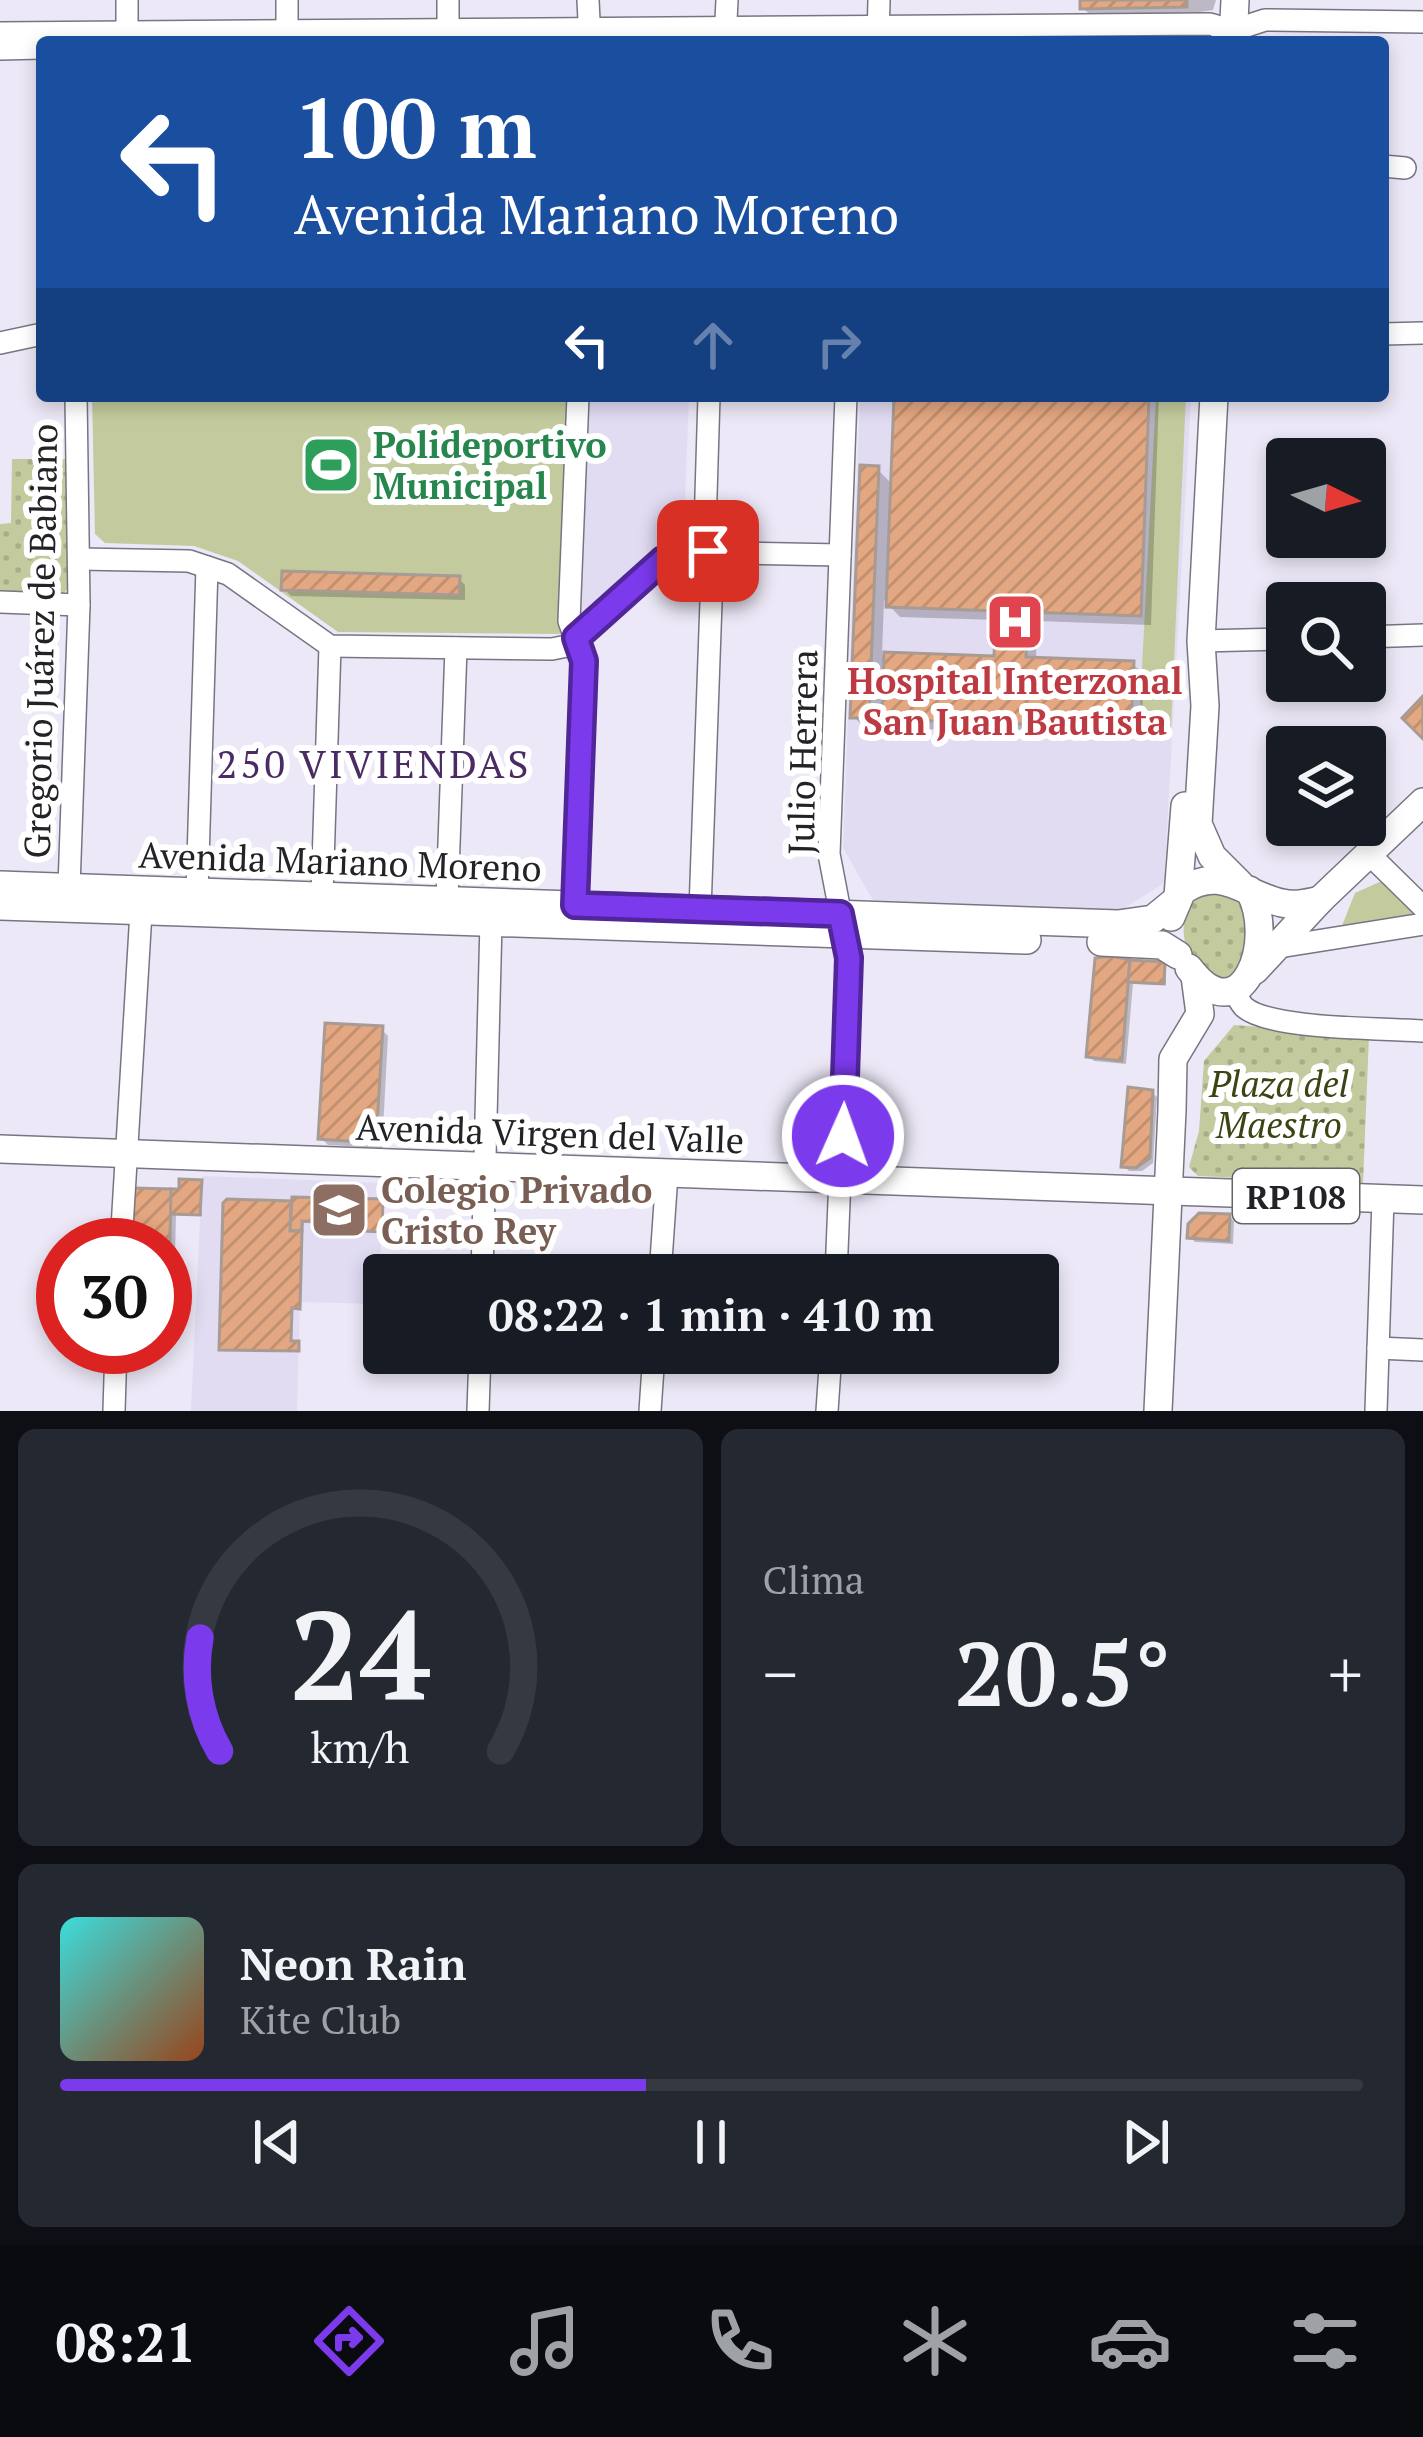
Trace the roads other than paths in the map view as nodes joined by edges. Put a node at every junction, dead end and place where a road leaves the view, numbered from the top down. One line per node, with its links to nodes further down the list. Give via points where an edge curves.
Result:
1 (127, 0): 15 (street)
2 (287, 0): 16 (street)
3 (448, 0): 17 (street)
4 (588, 0): 12 (street)
5 (727, 0): 19 (street)
6 (879, 0): 13 (street)
7 (1044, 0): 10 (street)
8 (1235, 0): 22 (main road)
9 (1423, 22): 23 (street, via 1265,20)
10 (1045, 32): 13 (street); 21 (street, via 1210,24)
11 (0, 34): 14 (street)
12 (589, 35): 17 (street); 18 (street)
13 (869, 35): 20 (street)
14 (42, 36)
15 (127, 36)
16 (287, 36)
17 (455, 36)
18 (658, 36)
19 (728, 36)
20 (798, 36)
21 (1231, 36)
22 (1233, 36)
23 (1235, 36)
24 (36, 48): 25 (street)
25 (0, 49)
26 (1423, 333): 27 (street)
27 (1389, 334)
28 (36, 335): 29 (street)
29 (0, 344)
30 (76, 402): 37 (street, Gregorio Juárez de Babiano)
31 (578, 402): 43 (street, via 568,620)
32 (709, 402): 35 (street)
33 (846, 402): 36 (street, Julio Herrera)
34 (1214, 402): 45 (main road)
35 (708, 551): 36 (street); 43 (street, via 663,560); 61 (street)
36 (840, 555): 64 (street, Julio Herrera, via 829,854)
37 (79, 559): 38 (street); 40 (street, Gregorio Juárez de Babiano)
38 (207, 567): 46 (street); 53 (street)
39 (0, 602): 40 (street)
40 (79, 605): 51 (street, Gregorio Juárez de Babiano)
41 (1423, 635): 42 (street)
42 (1386, 636)
43 (576, 638): 47 (street, via 552,649); 58 (street, via 584,661)
44 (1266, 639): 45 (street)
45 (1201, 641): 52 (main road, via 1199,832); 55 (main road)
46 (330, 646): 47 (street); 54 (street)
47 (456, 648): 56 (street)
48 (1423, 802): 49 (main road)
49 (1369, 854): 57 (main road); 60 (street)
50 (0, 885): 51 (main road, Avenida Mariano Moreno)
51 (69, 887): 53 (main road, Avenida Mariano Moreno)
52 (1244, 887): 55 (main road, via 1210,879); 57 (main road, via 1281,903); 68 (main road, via 1262,922 1259,949)
53 (197, 892): 54 (main road, Avenida Mariano Moreno)
54 (322, 896): 56 (main road, Avenida Mariano Moreno)
55 (1176, 899): 64 (main road, Avenida Mariano Moreno, via 1153,919 1131,924); 67 (main road, via 1171,934)
56 (447, 900): 58 (main road, Avenida Mariano Moreno)
57 (1320, 900): 66 (main road)
58 (575, 905): 61 (main road, Avenida Mariano Moreno)
59 (0, 906): 62 (main road, Avenida Mariano Moreno)
60 (1423, 907)
61 (700, 910): 64 (main road, Avenida Mariano Moreno)
62 (141, 911): 63 (main road, Avenida Mariano Moreno); 72 (street)
63 (490, 922): 64 (main road, Avenida Mariano Moreno); 73 (street)
64 (842, 924): 67 (main road, Avenida Mariano Moreno, via 1162,945); 75 (street, Julio Herrera, via 849,958)
65 (1423, 924): 66 (street)
66 (1279, 947): 68 (main road)
67 (1186, 965): 68 (main road, via 1206,987); 70 (main road, via 1200,1014 1173,1059)
68 (1237, 987): 69 (street, via 1243,1006 1258,1015); 70 (main road, via 1185,1070)
69 (1423, 1031)
70 (1172, 1110): 76 (main road)
71 (0, 1149): 72 (main road, Avenida Virgen del Valle)
72 (124, 1153): 73 (main road, Avenida Virgen del Valle); 79 (street)
73 (485, 1167): 74 (main road, Avenida Virgen del Valle); 80 (street)
74 (667, 1174): 75 (main road, Avenida Virgen del Valle); 81 (street)
75 (842, 1180): 76 (main road, Avenida Virgen del Valle); 82 (street, Julio Herrera)
76 (1169, 1191): 77 (main road, RP108); 93 (main road)
77 (1383, 1199): 78 (main road, RP108); 83 (street)
78 (1423, 1200)
79 (122, 1218)
80 (483, 1254)
81 (661, 1254)
82 (837, 1254)
83 (1378, 1348): 84 (street); 94 (street)
84 (1423, 1350)
85 (115, 1374): 89 (street)
86 (479, 1374): 90 (street)
87 (653, 1374): 91 (street)
88 (830, 1374): 92 (street)
89 (114, 1411)
90 (478, 1411)
91 (650, 1411)
92 (827, 1411)
93 (1158, 1411)
94 (1376, 1411)

